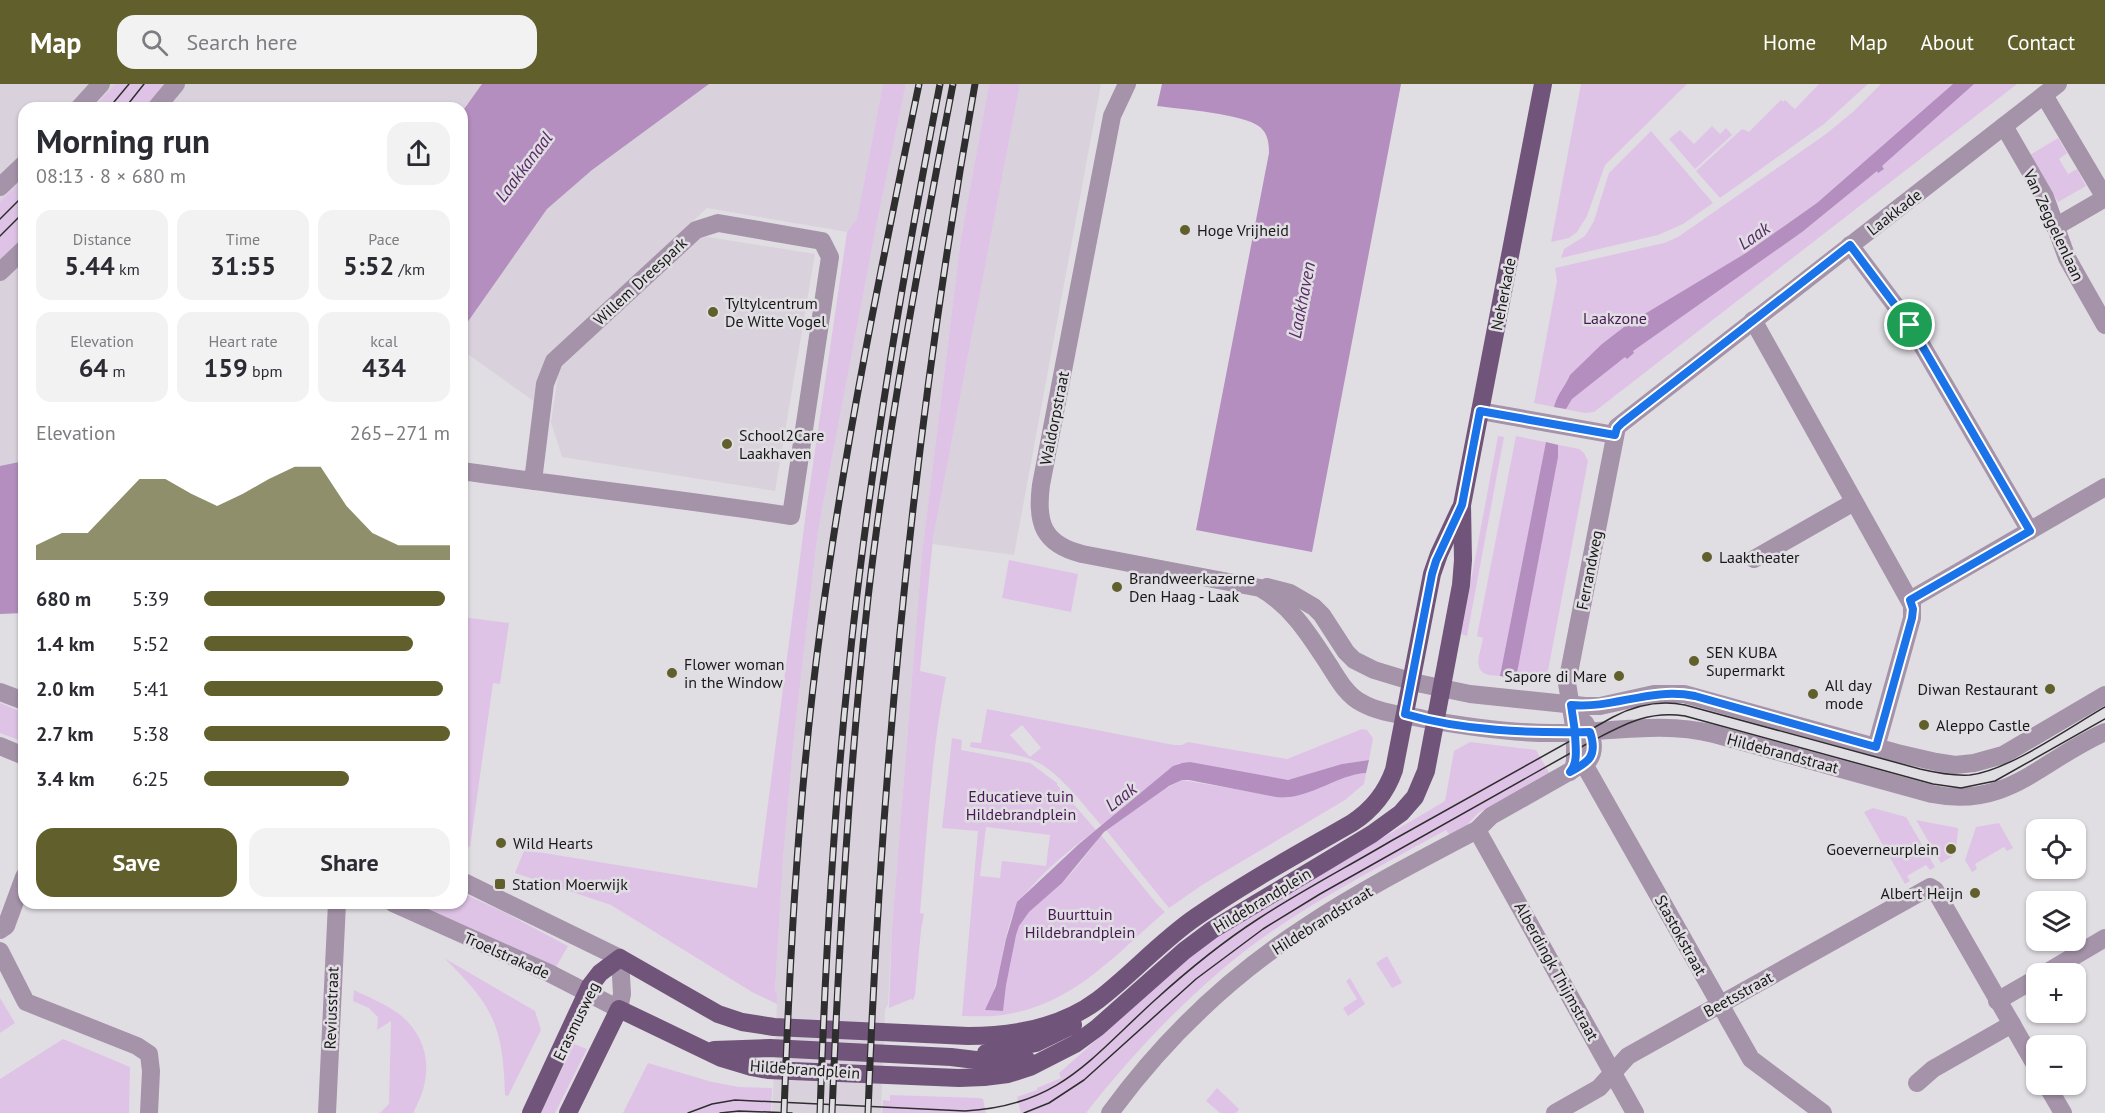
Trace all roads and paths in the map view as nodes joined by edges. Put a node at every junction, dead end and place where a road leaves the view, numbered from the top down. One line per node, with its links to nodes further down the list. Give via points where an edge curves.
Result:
1 (101, 84): 6 (street)
2 (176, 84): 7 (street)
3 (1543, 84): 18 (main road, Neherkade)
4 (1123, 87): 27 (street, Waldorpstraat, via 1112,116 1041,485 1042,524 1054,543 1075,552)
5 (2051, 89): 8 (street, Laakkade); 11 (street)
6 (85, 102)
7 (161, 102)
8 (2004, 126): 12 (street, Van Zeggelenlaan, via 2045,197); 13 (street, Laakkade)
9 (18, 170): 10 (street)
10 (0, 187)
11 (2105, 198): 12 (street)
12 (2055, 227): 17 (street, Van Zeggelenlaan, via 2067,258)
13 (1850, 245): 16 (street, Laakkade); 25 (street, via 1910,325)
14 (18, 255): 15 (street)
15 (0, 272)
16 (1753, 320): 19 (street, Laakkade, via 1619,425); 23 (street)
17 (2105, 325)
18 (1480, 411): 19 (street); 24 (main road, Neherkade)
19 (1615, 435): 34 (street, Ferrandweg, via 1567,683)
20 (468, 472): 21 (street, Willem Dreespark)
21 (533, 481): 21 (street, Willem Dreespark, via 791,516 830,257 822,241 718,223 696,230 554,361 545,384)
22 (2105, 487): 25 (street)
23 (1854, 502): 26 (street); 28 (street)
24 (1462, 505): 29 (main road, Neherkade, via 1432,574); 30 (main road, Neherkade, via 1461,585)
25 (2030, 531): 28 (street)
26 (1754, 559)
27 (1250, 585): 29 (street, Waldorpstraat, via 1276,589 1304,600 1322,615 1354,660); 35 (street, Waldorpstraat, via 1270,594 1292,613 1356,699 1365,705)
28 (1910, 600): 40 (street, via 1912,618)
29 (1411, 682): 30 (street, Waldorpstraat); 35 (main road, Hildebrandplein)
30 (1442, 689): 34 (street, Hildebrandstraat); 36 (main road, Neherkade)
31 (0, 692): 33 (street)
32 (2105, 695): 40 (street, via 2003,755 1970,764 1936,762)
33 (18, 699)
34 (1571, 705): 37 (street); 40 (street, Hildebrandstraat, via 1600,706 1654,694 1684,694)
35 (1405, 714): 36 (street, Hildebrandstraat); 55 (main road, Hildebrandplein, via 1392,774 1370,810 1193,918)
36 (1435, 721): 37 (street, Hildebrandstraat, via 1529,733); 64 (main road, Hildebrandplein, via 1424,780 1401,813 1221,923 1091,1033)
37 (1582, 732): 38 (street, Hildebrandstraat, via 1660,727 1696,730 1933,794 1973,797 2001,791); 42 (street, via 1592,744 1592,756)
38 (2105, 732)
39 (0, 746): 41 (street)
40 (1876, 747)
41 (18, 754)
42 (1577, 768): 43 (street, Hildebrandstraat, via 1491,816); 57 (street, Stastokstraat)
43 (1477, 830): 66 (street, Alberdingk Thijmstraat); 73 (street, Hildebrandstraat, via 1319,918 1252,965 1176,1034)
44 (468, 884): 51 (street)
45 (18, 893): 48 (street, via 6,926)
46 (337, 909): 70 (street, Reviusstraat)
47 (406, 909): 54 (street, Troelstrakade)
48 (0, 930)
49 (2105, 938): 52 (street)
50 (0, 951): 69 (street, via 26,1002 137,1046 148,1054)
51 (620, 958): 54 (main road, Erasmusweg, via 600,973); 58 (street, Erasmusweg); 59 (main road, Hildebrandplein)
52 (2063, 963)
53 (2026, 984): 56 (street)
54 (587, 992): 58 (street, Troelstrakade); 71 (main road, Erasmusweg)
55 (1098, 1000): 59 (main road, Hildebrandplein, via 1051,1023 990,1036 774,1027); 65 (main road, Hildebrandplein, via 1079,1021 1051,1037 1022,1047)
56 (1997, 1001): 57 (street, Beetsstraat, via 1931,887); 60 (street)
57 (1720, 1004): 66 (street, Beetsstraat, via 1628,1056); 76 (street, Stastokstraat, via 1752,1060)
58 (619, 1009): 62 (main road, Hildebrandplein); 72 (main road, Erasmusweg)
59 (718, 1014): 61 (main road, Hildebrandplein)
60 (2012, 1024): 63 (street); 67 (street, via 1933,1069)
61 (770, 1048): 62 (main road, Hildebrandplein); 65 (main road, Hildebrandplein)
62 (703, 1049): 64 (main road, Hildebrandplein, via 760,1069 959,1078 1008,1074)
63 (2026, 1049)
64 (1050, 1056): 65 (main road, Hildebrandplein, via 1002,1062)
65 (951, 1057)
66 (1614, 1072): 74 (street, Beetsstraat, via 1599,1088); 75 (street, Alberdingk Thijmstraat)
67 (1917, 1083)
68 (2052, 1095): 77 (street)
69 (149, 1113)
70 (327, 1113)
71 (531, 1113)
72 (568, 1113)
73 (1110, 1113)
74 (1555, 1113)
75 (1635, 1113)
76 (1823, 1113)
77 (2063, 1113)

